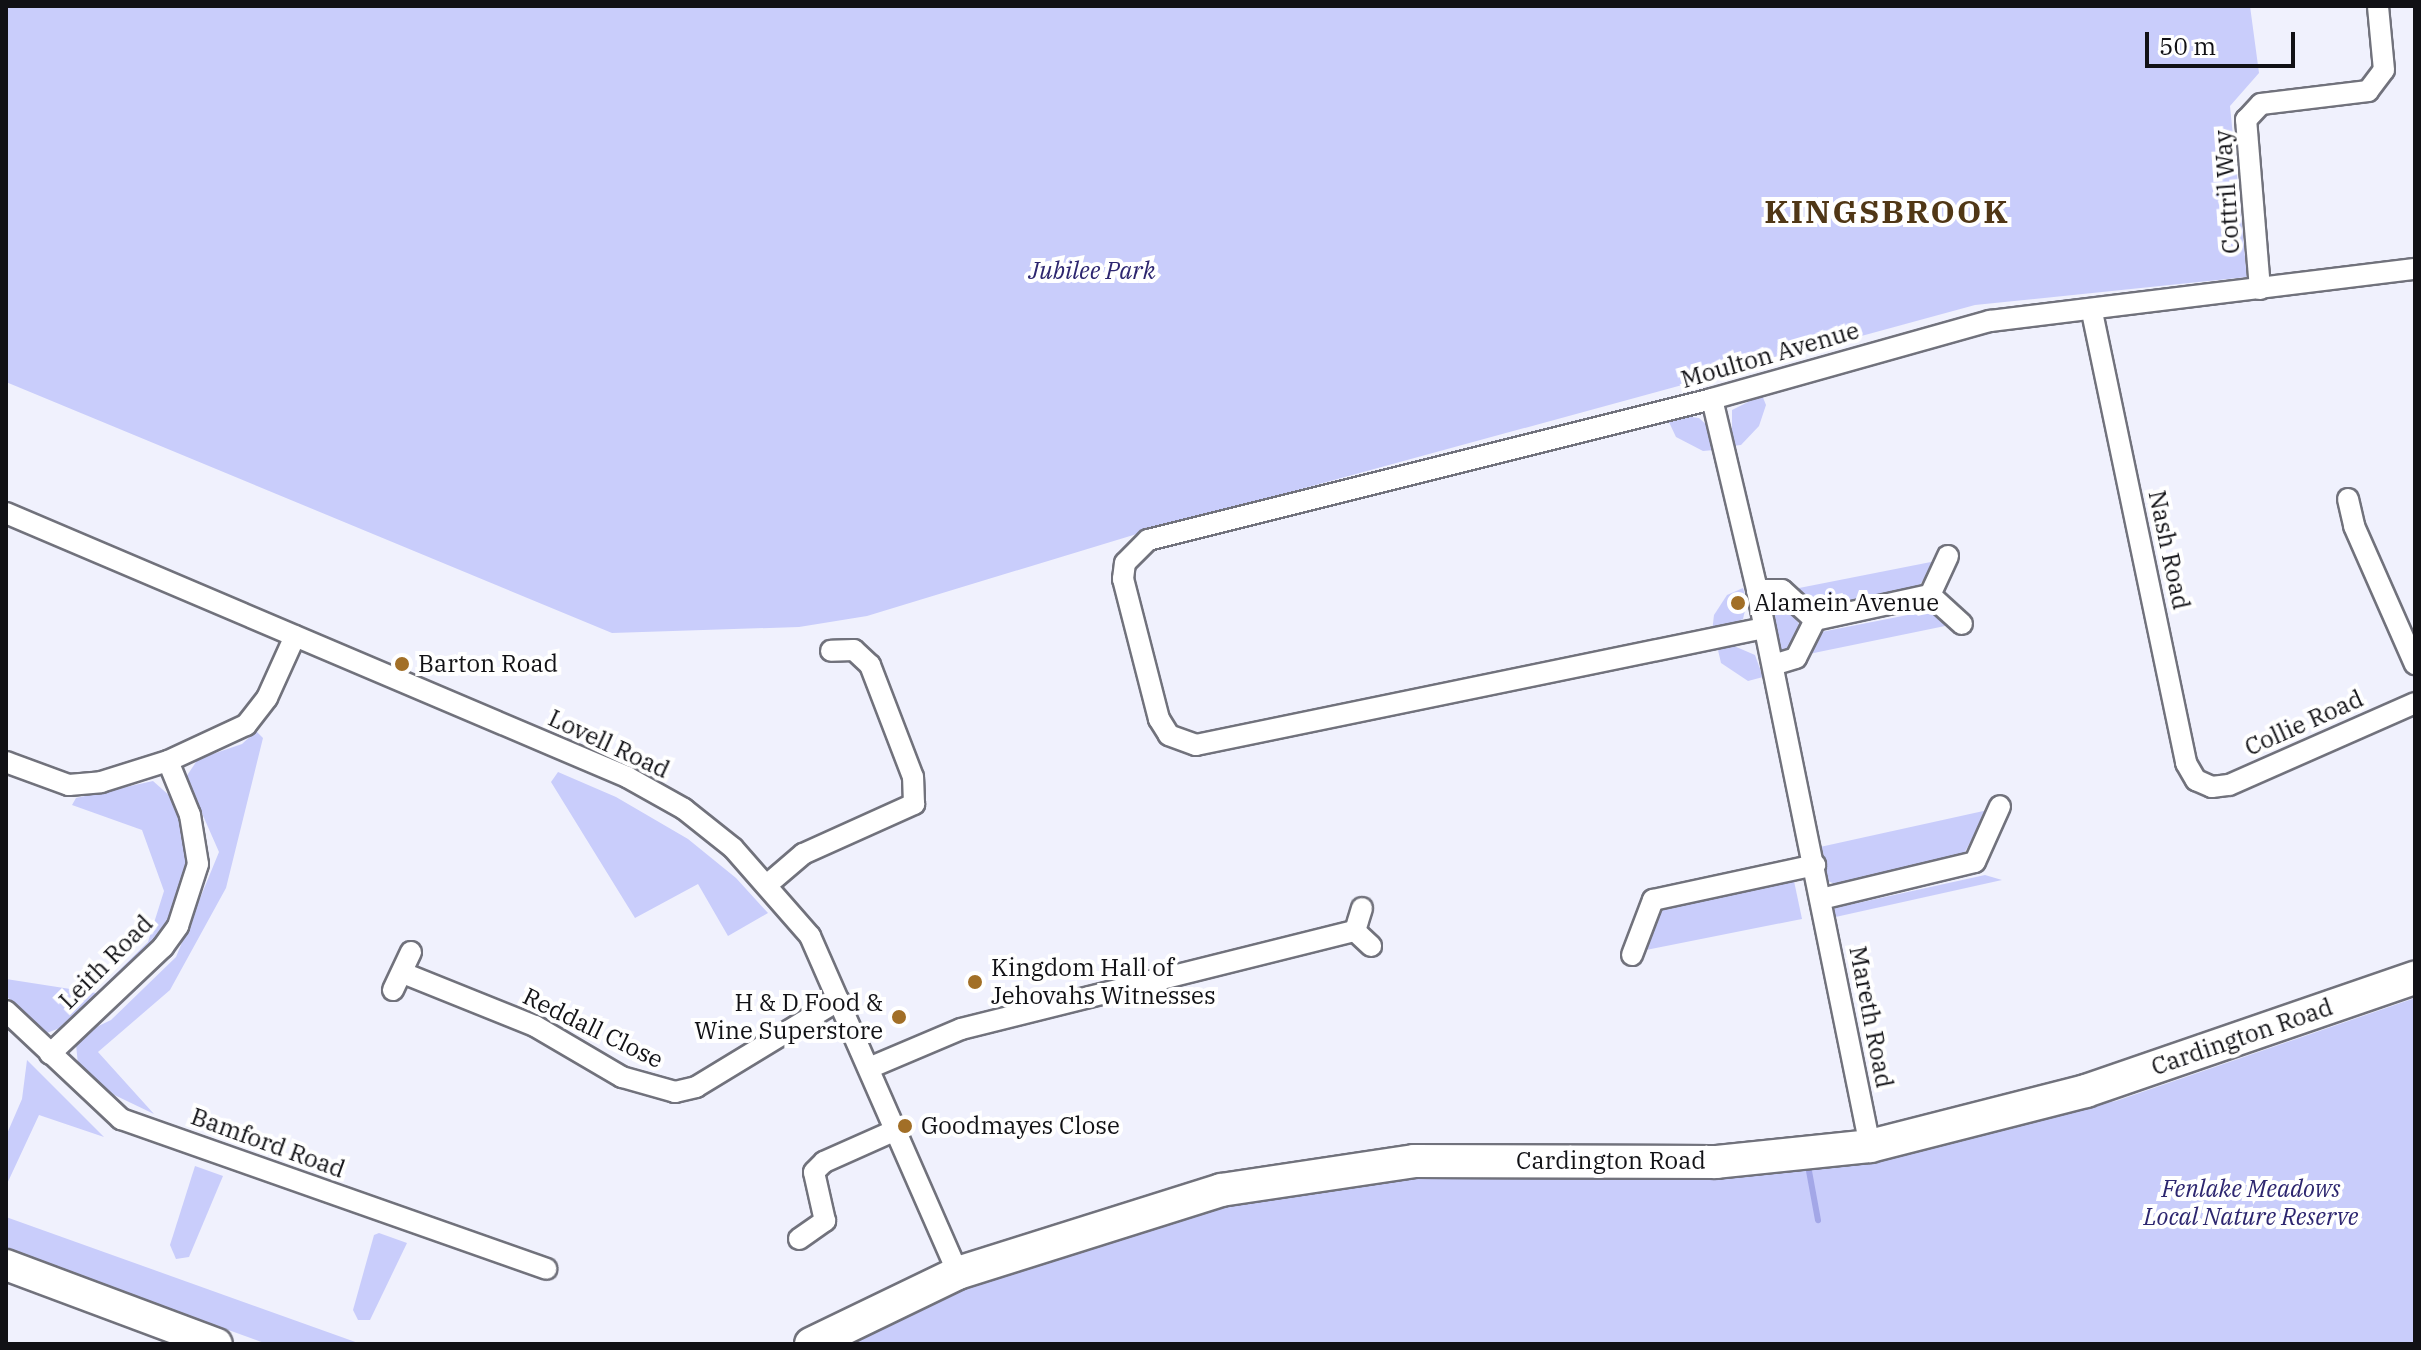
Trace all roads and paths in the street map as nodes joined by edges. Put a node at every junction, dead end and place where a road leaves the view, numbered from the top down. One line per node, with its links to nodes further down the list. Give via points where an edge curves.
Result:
1 (2378, 6): 3 (street, Cottril Way, via 2384,70 2368,91 2261,104 2246,120)
2 (2415, 269): 3 (street, Moulton Avenue)
3 (2260, 289): 4 (street, Moulton Avenue)
4 (2092, 312): 5 (street, Moulton Avenue, via 1990,321); 21 (street, Nash Road, via 2186,763 2196,780)
5 (1712, 399): 9 (street, Mareth Road); 13 (street, Moulton Avenue, via 1148,540 1125,563 1123,579 1159,719 1169,735 1196,745)
6 (2348, 499): 16 (street, via 2354,526)
7 (6, 513): 14 (street, Lovell Road)
8 (1948, 556): 10 (street)
9 (1757, 590): 11 (street, via 1782,590); 13 (street, Mareth Road)
10 (1930, 595): 11 (street); 12 (street)
11 (1815, 620): 17 (street, via 1796,658)
12 (1962, 624)
13 (1764, 628): 17 (street, Mareth Road)
14 (295, 636): 19 (street, via 252,718); 24 (street, Lovell Road, via 627,777 684,809)
15 (831, 651): 24 (street, via 854,650 870,665 913,777 914,804 803,854)
16 (2415, 664)
17 (1773, 665): 23 (street, Mareth Road)
18 (2415, 703): 21 (street, Collie Road, via 2229,785)
19 (168, 761): 20 (street, via 101,782 69,785); 34 (street, Leith Road, via 190,815 198,864 178,926 163,947)
20 (6, 762)
21 (2212, 787)
22 (2000, 806): 25 (street, via 1975,862)
23 (1815, 865): 25 (street, Mareth Road); 30 (street, via 1653,900)
24 (768, 884): 32 (street, Lovell Road, via 810,936)
25 (1821, 899): 37 (street, Mareth Road)
26 (1362, 908): 27 (street)
27 (1355, 931): 28 (street); 35 (street, via 961,1029)
28 (1371, 946)
29 (411, 952): 32 (street, Reddall Close, via 398,982 535,1026 622,1077 675,1092 696,1087)
30 (1632, 955)
31 (2415, 978): 37 (main road, Cardington Road, via 2086,1091)
32 (839, 1000): 35 (street, Lovell Road)
33 (6, 1011): 34 (street, Bamford Road)
34 (50, 1054): 40 (street, Bamford Road, via 121,1119)
35 (869, 1068): 36 (street, Lovell Road)
36 (896, 1130): 38 (street, via 824,1162 814,1172 825,1221); 41 (street, Lovell Road)
37 (1870, 1146): 41 (main road, Cardington Road, via 1716,1162 1414,1161 1292,1177 1156,1208)
38 (799, 1239)
39 (6, 1265): 42 (street)
40 (546, 1269)
41 (958, 1273): 43 (main road, Cardington Road)
42 (217, 1344)
43 (811, 1344)

